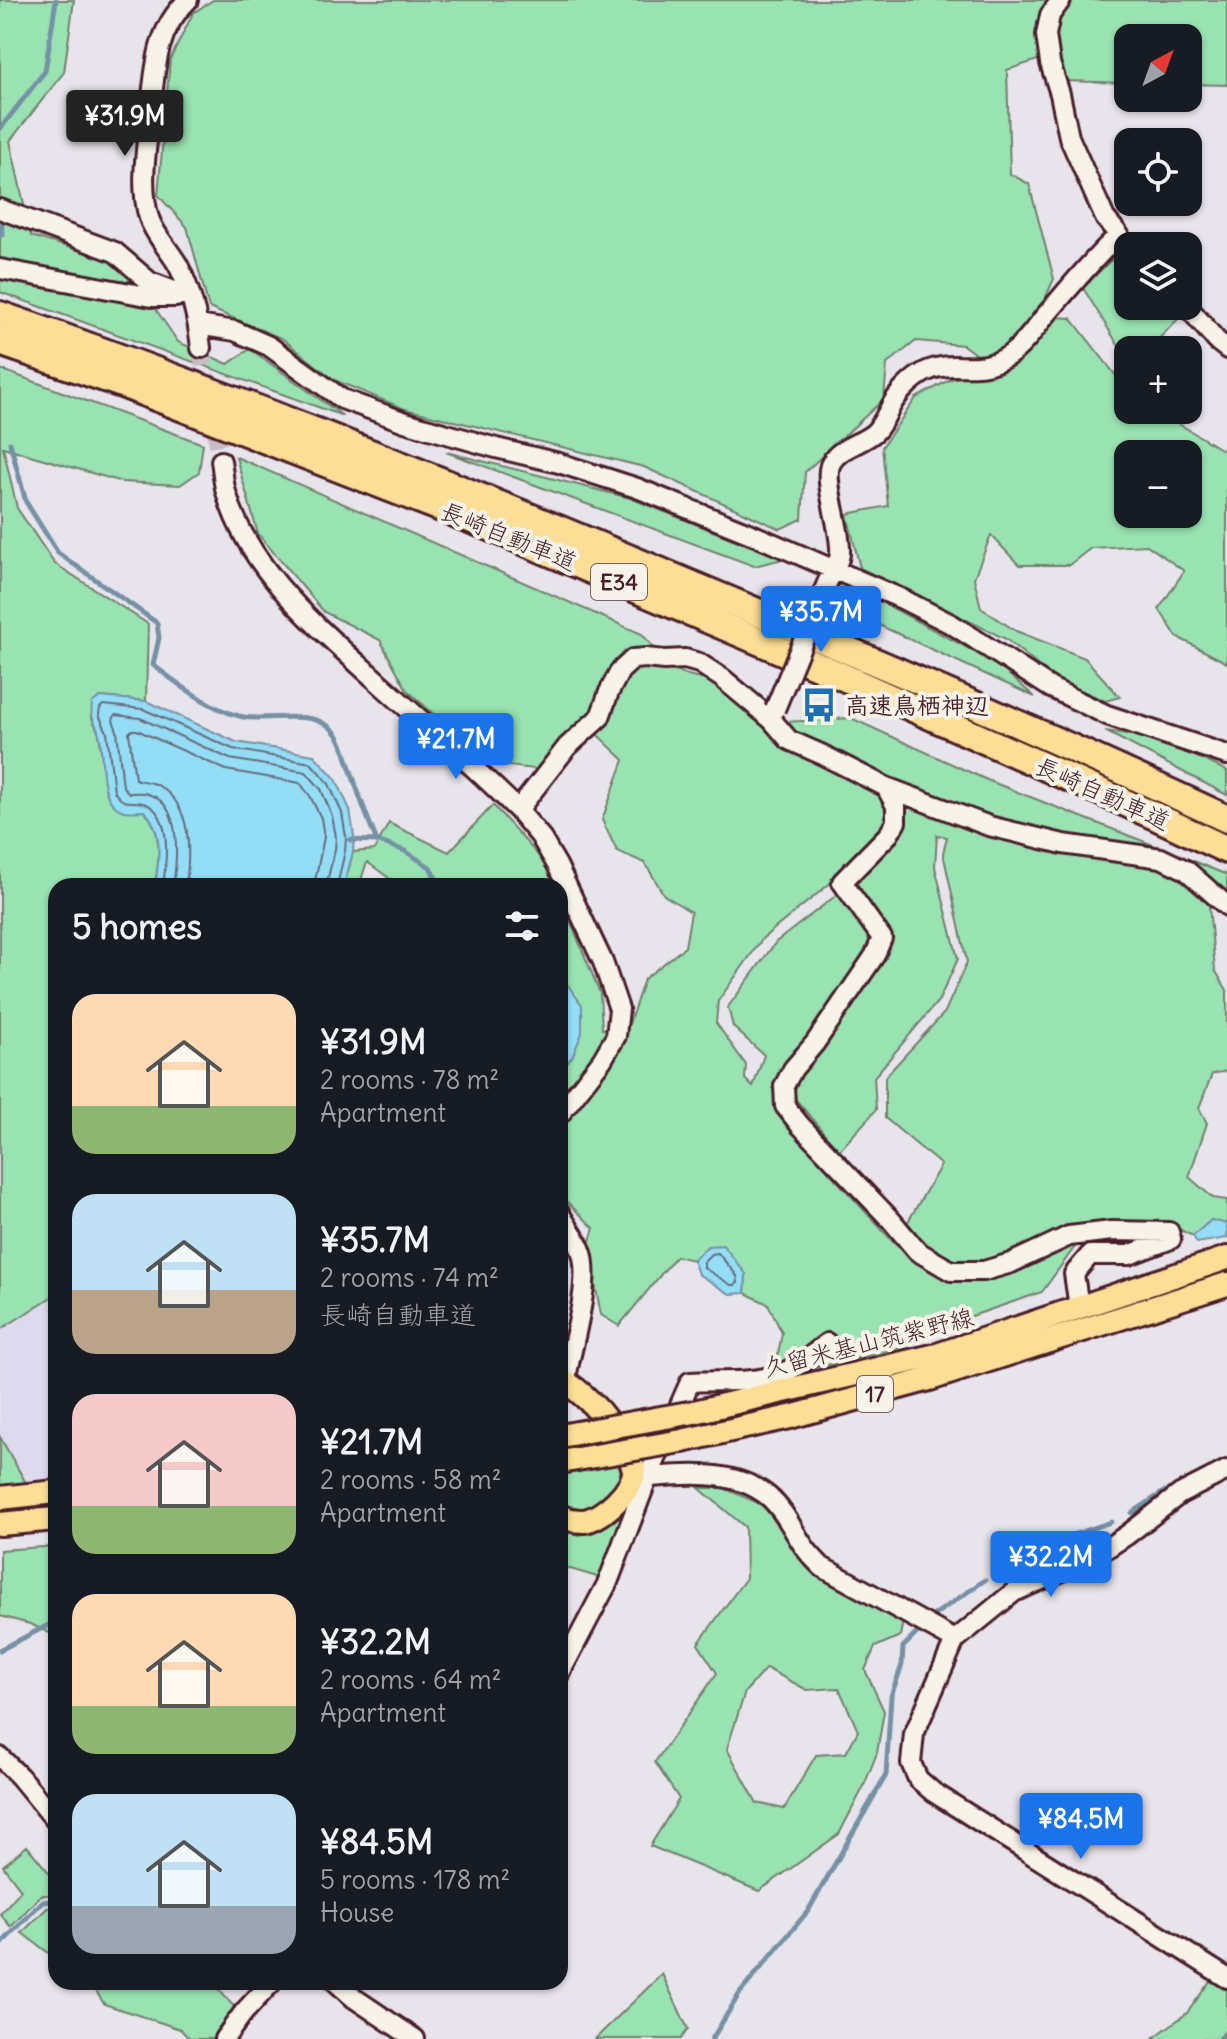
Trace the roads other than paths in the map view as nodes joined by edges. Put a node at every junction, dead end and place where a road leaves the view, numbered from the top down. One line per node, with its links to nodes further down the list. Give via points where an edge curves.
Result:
1 (188, 0): 7 (street, via 160,45 145,195 149,219)
2 (1061, 0): 4 (street, via 1050,15 1046,35 1050,63 1079,163 1105,218)
3 (8, 212): 7 (street, via 115,252 150,282)
4 (1118, 232)
5 (1114, 245): 15 (street, via 1101,251 1010,355 990,366 943,366 925,372 893,402 878,429 837,454 828,477 841,556)
6 (0, 269): 7 (street, via 152,297)
7 (190, 297): 10 (street)
8 (0, 315): 20 (highway, 長崎自動車道 / E34, via 131,360 493,501 851,651)
9 (1199, 320): 13 (street)
10 (198, 325): 12 (street); 15 (street, via 235,331 269,346 342,399 637,488)
11 (0, 342): 21 (highway, 長崎自動車道 / E34, via 485,525 841,676)
12 (201, 348)
13 (1227, 349)
14 (221, 461): 19 (street, via 236,519 269,572 307,616)
15 (830, 576): 16 (street, bridge); 17 (street, via 928,612 1051,688 1107,715)
16 (773, 714): 18 (street, via 789,740); 19 (street, via 699,663 633,659 620,671 600,717 567,747)
17 (1227, 755)
18 (886, 787): 24 (street, via 989,826 1063,844 1161,858 1186,870); 29 (street, via 896,806 896,822 842,882 882,938 793,1069 784,1086 785,1106 917,1251 951,1271 984,1271 1011,1263 1069,1236 1169,1232 1171,1239 1129,1255 1090,1255 1074,1274)
19 (518, 810): 22 (street)
20 (1227, 819)
21 (1227, 850)
22 (563, 878)
23 (568, 888): 25 (street, via 619,1009 616,1036)
24 (1227, 906)
25 (568, 1104)
26 (568, 1228): 31 (street, via 585,1270)
27 (1227, 1258): 29 (main road, 久留米基山筑紫野線 / 17)
28 (1227, 1284): 34 (main road, 久留米基山筑紫野線 / 17, bridge, via 930,1379 790,1417)
29 (1079, 1307): 33 (main road, 久留米基山筑紫野線 / 17, bridge, via 937,1355 694,1412)
30 (827, 1343): 36 (street, via 779,1374 690,1382)
31 (568, 1362)
32 (568, 1387): 36 (main road, via 602,1413)
33 (568, 1435)
34 (568, 1461)
35 (1227, 1470): 42 (street, via 1180,1494 1092,1558 1014,1592)
36 (641, 1478): 39 (main road, via 605,1512 586,1521); 42 (street, via 699,1475 753,1487 769,1497 822,1567); 43 (street, via 608,1582)
37 (48, 1493): 38 (main road)
38 (0, 1498)
39 (568, 1519)
40 (48, 1520): 41 (main road)
41 (0, 1524)
42 (955, 1640): 46 (street, via 914,1734 911,1763 918,1779)
43 (568, 1658)
44 (0, 1757): 45 (street)
45 (48, 1811)
46 (1227, 1978)
47 (265, 1990): 49 (street)
48 (359, 1990): 50 (street)
49 (224, 2039)
50 (415, 2039)

